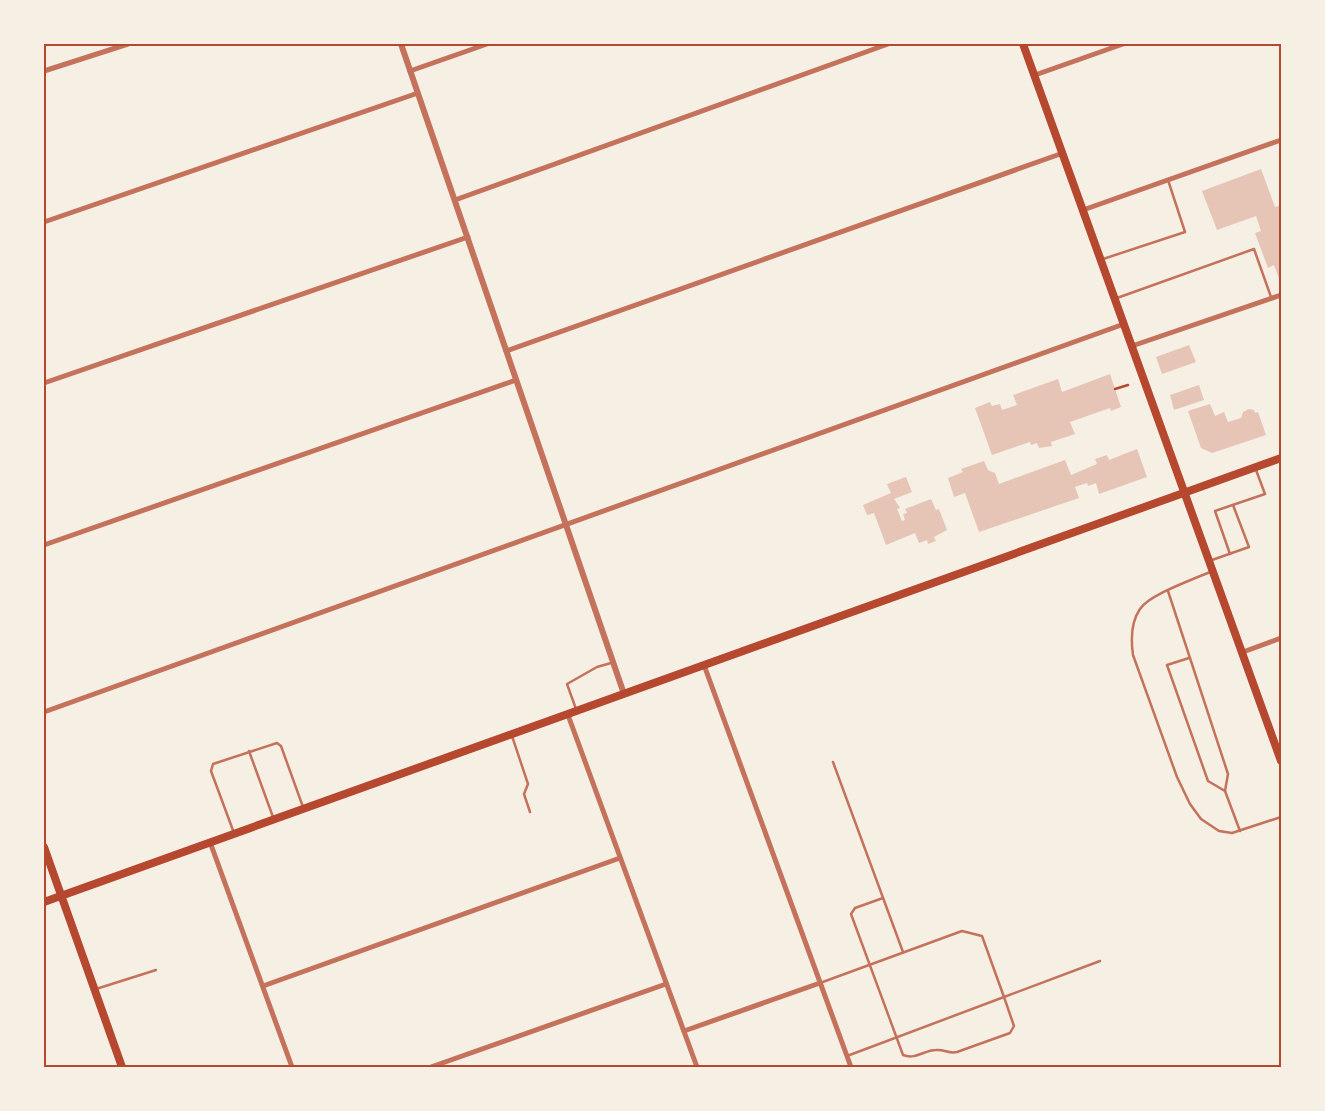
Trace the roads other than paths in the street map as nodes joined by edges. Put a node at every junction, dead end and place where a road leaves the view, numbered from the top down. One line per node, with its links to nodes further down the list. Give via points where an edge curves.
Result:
1 (128, 44): 7 (street)
2 (401, 44): 8 (street)
3 (488, 44): 8 (street)
4 (888, 44): 14 (street)
5 (1023, 44): 9 (main road)
6 (1123, 44): 9 (street)
7 (44, 71)
8 (410, 71): 10 (street)
9 (1034, 75): 12 (main road)
10 (418, 93): 14 (street); 16 (street)
11 (1281, 140): 13 (street)
12 (1063, 153): 15 (main road); 24 (street)
13 (1168, 180): 15 (street); 18 (lane, via 1185,232)
14 (456, 200): 17 (street)
15 (1083, 210): 18 (main road)
16 (44, 222)
17 (468, 237): 24 (street); 26 (street)
18 (1101, 260): 20 (main road)
19 (1281, 295): 21 (street)
20 (1115, 299): 21 (lane, via 1254,249); 22 (main road)
21 (1272, 299): 23 (street)
22 (1124, 324): 23 (main road); 31 (street)
23 (1132, 346): 29 (main road)
24 (506, 351): 25 (street)
25 (516, 380): 31 (street); 32 (street)
26 (44, 383)
27 (1281, 458): 28 (main road)
28 (1255, 467): 29 (main road); 30 (lane, via 1265,494)
29 (1186, 492): 34 (main road); 41 (main road)
30 (1233, 504): 33 (lane, via 1248,547); 33 (lane, via 1215,511)
31 (565, 526): 40 (street); 44 (street)
32 (44, 545)
33 (1230, 554): 34 (lane)
34 (1210, 560): 35 (main road)
35 (1214, 571): 36 (lane); 38 (main road)
36 (1168, 591): 39 (lane); 55 (lane, via 1140,608 1131,638 1133,655 1190,804 1200,820 1219,831)
37 (1281, 638): 38 (street)
38 (1243, 652): 48 (main road)
39 (1189, 658): 50 (lane, via 1228,774); 50 (lane, via 1168,665 1208,782)
40 (613, 662): 42 (street); 43 (lane, via 567,684)
41 (704, 665): 42 (main road); 67 (street)
42 (624, 694): 43 (main road)
43 (576, 711): 45 (main road)
44 (44, 712)
45 (568, 714): 46 (main road); 59 (street)
46 (512, 734): 51 (main road); 52 (lane, via 528,784 524,794)
47 (249, 751): 51 (lane, via 279,744); 54 (lane); 56 (lane, via 213,764 211,768)
48 (1281, 761)
49 (833, 762): 61 (lane)
50 (1225, 791): 55 (lane)
51 (304, 809): 54 (main road)
52 (530, 812)
53 (1281, 817): 55 (lane)
54 (274, 820): 56 (main road)
55 (1240, 831)
56 (234, 834): 57 (main road)
57 (210, 842): 60 (main road); 69 (street)
58 (44, 847): 60 (main road)
59 (620, 858): 68 (street); 69 (street)
60 (62, 896): 62 (main road); 70 (main road)
61 (884, 898): 63 (lane); 65 (lane, via 855,908 851,914)
62 (44, 902)
63 (904, 952): 65 (lane); 71 (lane, via 962,930 982,936)
64 (1100, 960): 71 (lane)
65 (870, 964): 67 (lane); 73 (lane)
66 (156, 970): 70 (lane)
67 (820, 983): 72 (street); 74 (street)
68 (666, 984): 72 (street); 77 (street)
69 (263, 986): 76 (street)
70 (95, 990): 75 (main road)
71 (1004, 997): 73 (lane); 73 (lane, via 1014,1026 1010,1033 950,1054 936,1050 910,1057 904,1055)
72 (684, 1031): 78 (street)
73 (896, 1036): 74 (lane)
74 (847, 1056): 79 (street)
75 (122, 1067)
76 (292, 1067)
77 (431, 1067)
78 (697, 1067)
79 (851, 1067)

